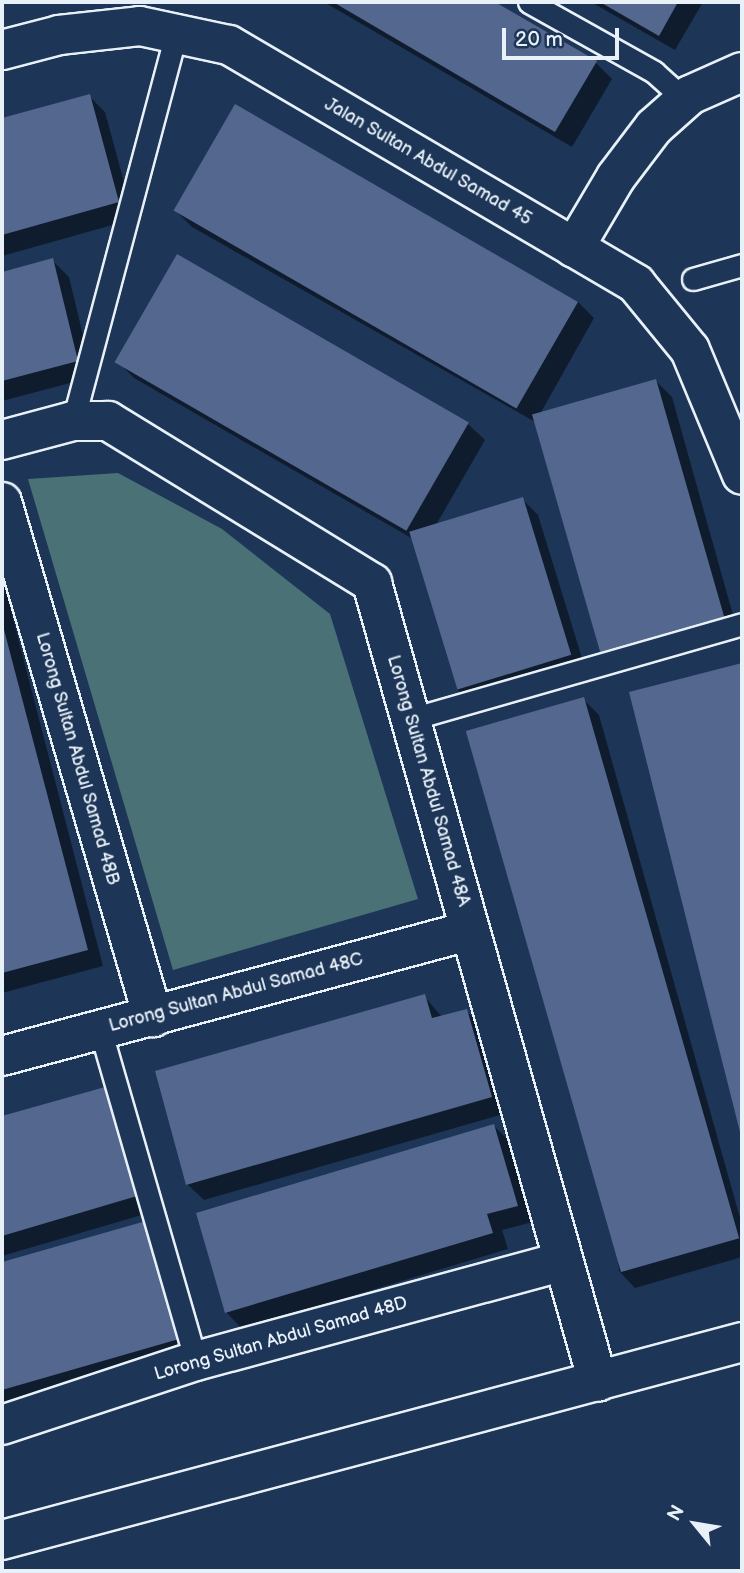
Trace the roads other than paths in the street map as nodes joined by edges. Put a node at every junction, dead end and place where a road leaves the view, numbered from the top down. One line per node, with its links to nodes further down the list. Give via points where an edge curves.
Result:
1 (529, 2): 5 (lane, via 653,72)
2 (176, 34): 3 (street, Jalan Sultan Abdul Samad 45, via 140,26 59,35); 6 (street, Jalan Sultan Abdul Samad 45, via 229,45); 9 (lane)
3 (2, 50)
4 (742, 72): 5 (street)
5 (684, 99): 6 (street, via 635,150)
6 (574, 248): 11 (street, Jalan Sultan Abdul Samad 45, via 636,284 664,313 690,350)
7 (742, 265): 8 (lane)
8 (693, 279)
9 (73, 421): 10 (street, Lorong Sultan Abdul Samad 48A); 14 (street, Lorong Sultan Abdul Samad 48A, via 108,421 372,583)
10 (2, 440)
11 (739, 456)
12 (2, 502): 16 (street, Lorong Sultan Abdul Samad 48B)
13 (742, 624): 14 (lane)
14 (411, 719): 15 (street, Lorong Sultan Abdul Samad 48A)
15 (470, 930): 16 (street, Lorong Sultan Abdul Samad 48C); 19 (street, Lorong Sultan Abdul Samad 48A)
16 (153, 1017): 17 (street, Lorong Sultan Abdul Samad 48C)
17 (100, 1029): 18 (street, Lorong Sultan Abdul Samad 48C); 21 (lane)
18 (2, 1056)
19 (564, 1261): 21 (street, Lorong Sultan Abdul Samad 48D); 22 (street, Lorong Sultan Abdul Samad 48A)
20 (742, 1342): 22 (street)
21 (196, 1361): 23 (street, Lorong Sultan Abdul Samad 48D)
22 (598, 1382): 24 (street)
23 (2, 1425)
24 (2, 1540)

